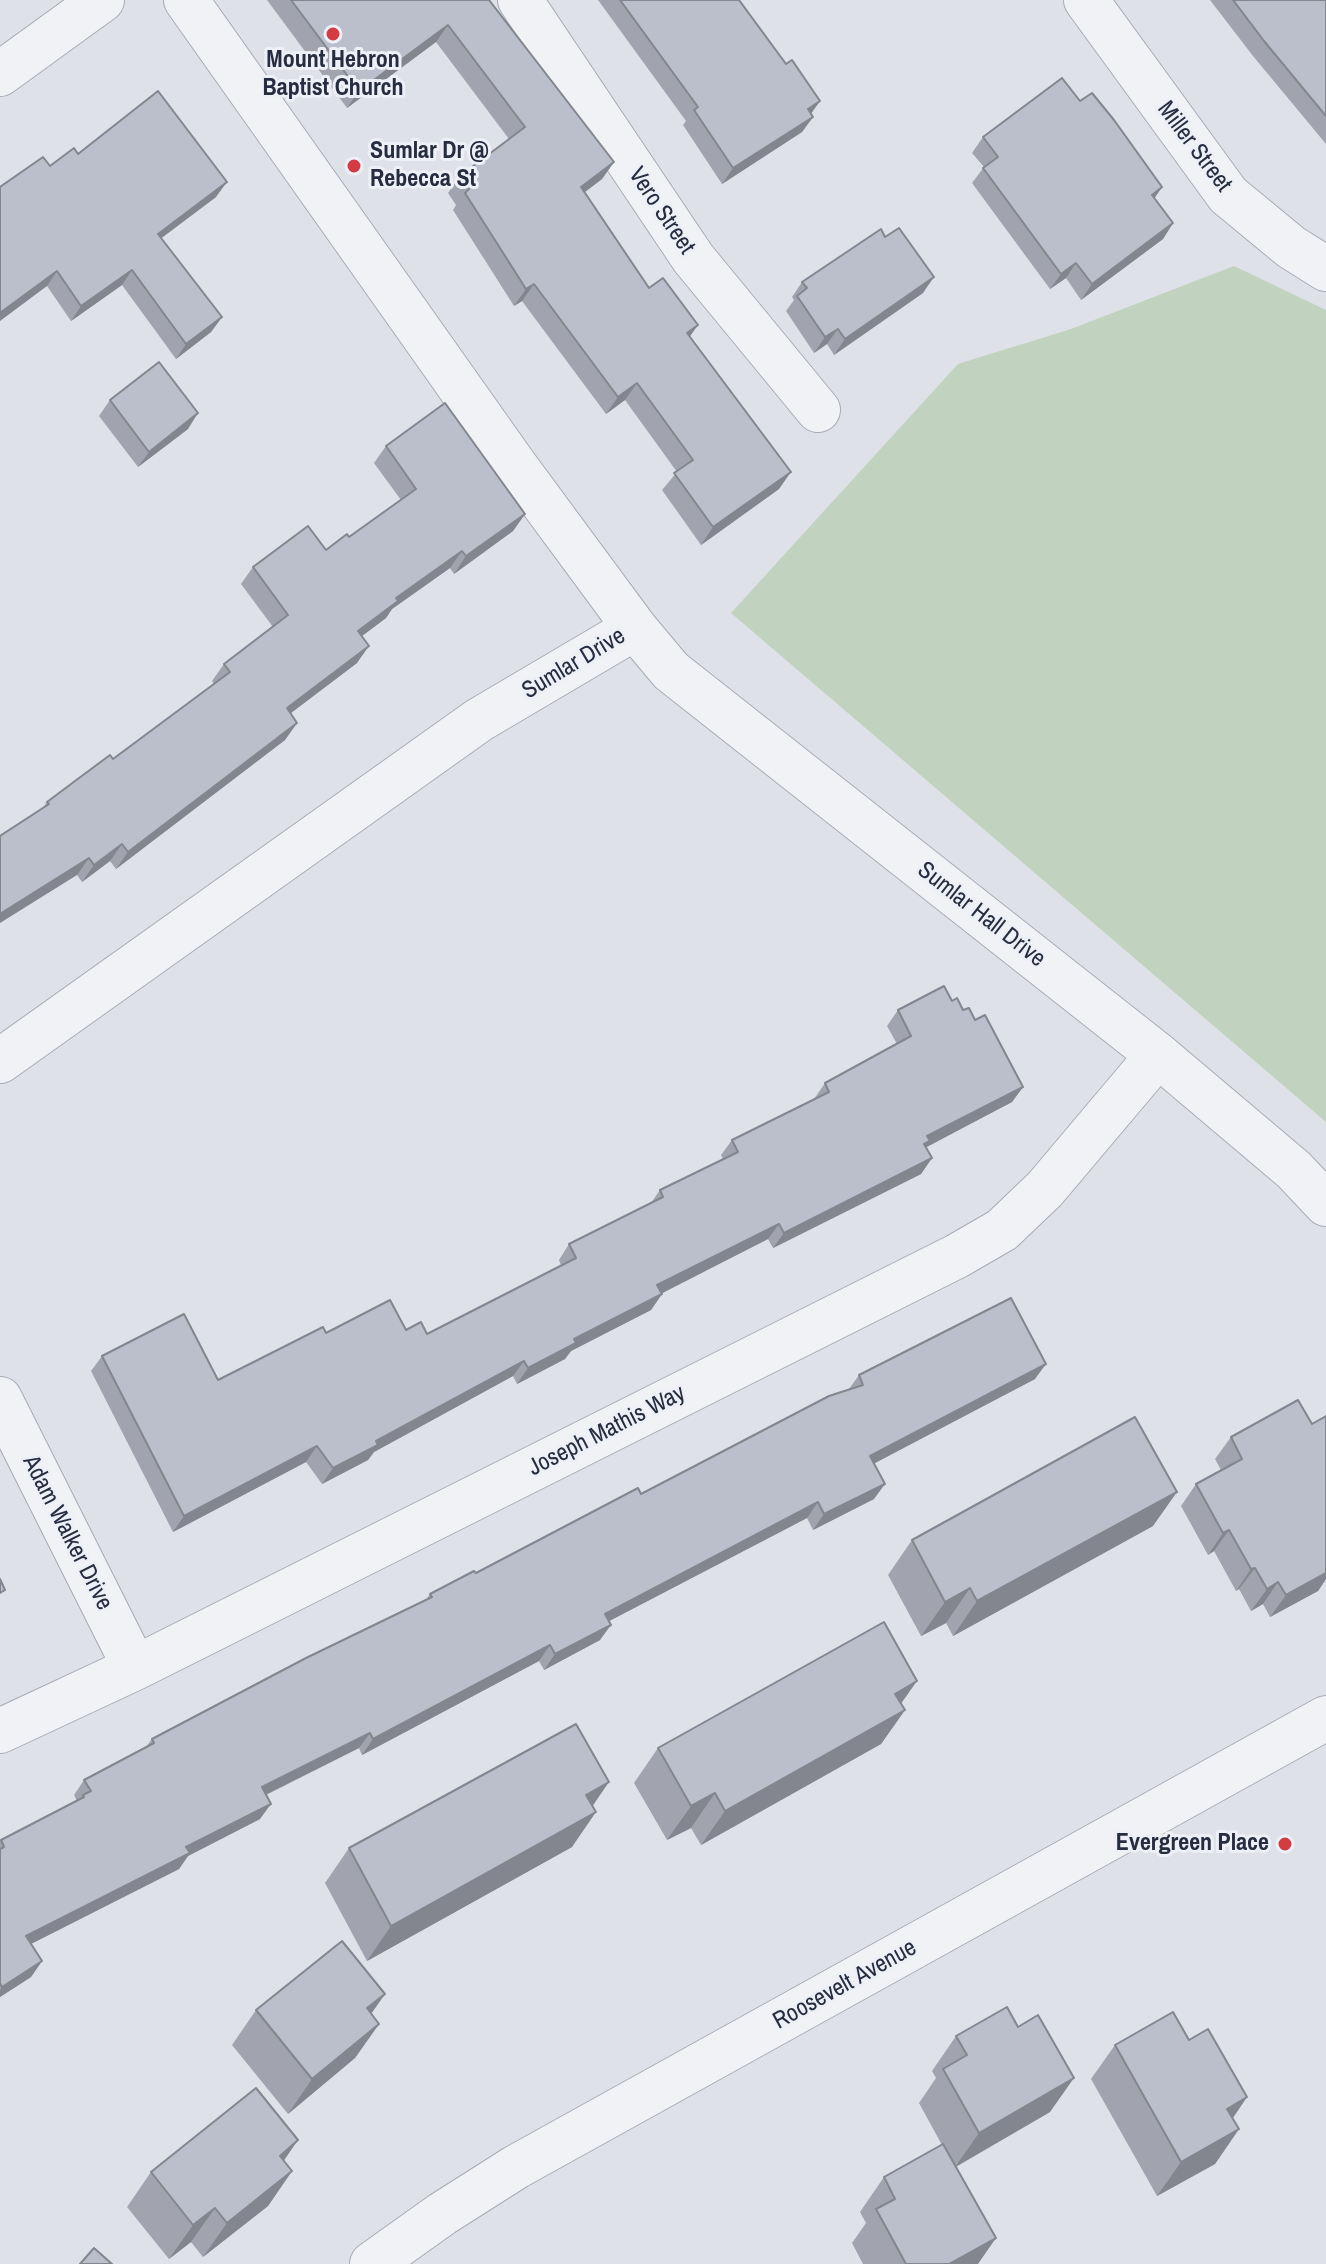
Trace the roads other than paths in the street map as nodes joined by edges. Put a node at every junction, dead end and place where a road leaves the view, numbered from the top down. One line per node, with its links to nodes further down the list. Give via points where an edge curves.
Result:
1 (102, 0): 5 (street)
2 (186, 0): 8 (street, Sumlar Drive)
3 (520, 0): 7 (street, Vero Street, via 693,258)
4 (1086, 0): 6 (street, Miller Street, via 1228,195)
5 (0, 74)
6 (1326, 269)
7 (818, 410)
8 (635, 628): 9 (street, Sumlar Hall Drive, via 671,671); 10 (street, Sumlar Drive, via 479,720)
9 (1158, 1055): 11 (street, Sumlar Hall Drive, via 1294,1170); 13 (street, Joseph Mathis Way, via 1045,1189 1002,1230)
10 (0, 1061)
11 (1326, 1204)
12 (0, 1399): 13 (street, Adam Walker Drive)
13 (135, 1668): 15 (street, Joseph Mathis Way)
14 (1326, 1718): 16 (street, Roosevelt Avenue, via 516,2167)
15 (0, 1731)
16 (372, 2264)

